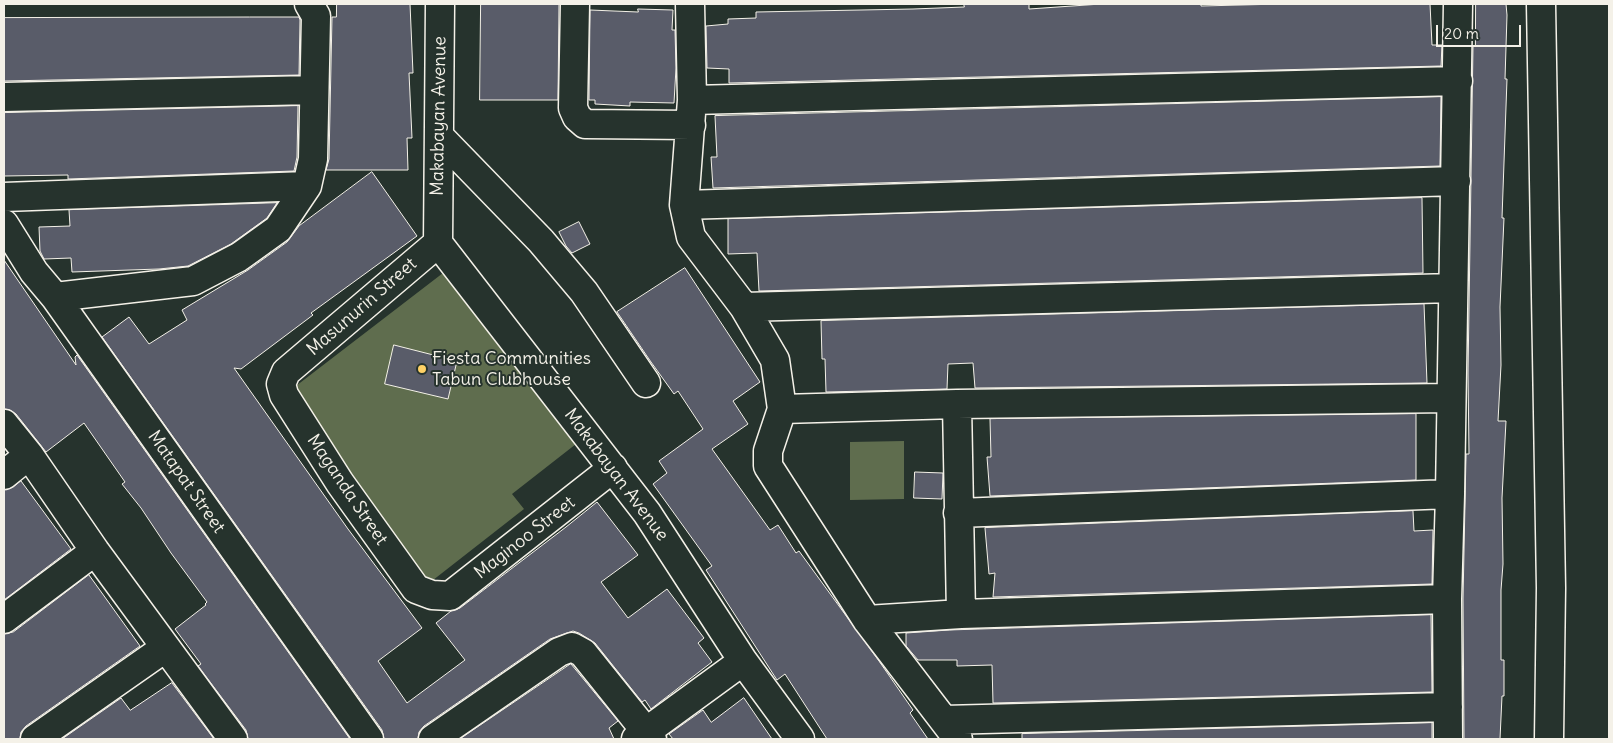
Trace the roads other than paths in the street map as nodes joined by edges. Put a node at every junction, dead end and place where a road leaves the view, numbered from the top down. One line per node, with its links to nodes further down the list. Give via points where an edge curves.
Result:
1 (440, 4): 11 (street, Makabayan Avenue)
2 (575, 4): 10 (street, via 573,108 577,117 585,124)
3 (690, 4): 10 (street)
4 (1458, 4): 7 (street)
5 (1541, 4): 49 (street, via 1551,588)
6 (313, 10): 8 (street)
7 (1458, 81): 10 (street); 12 (street)
8 (313, 90): 9 (street); 13 (street, via 313,160)
9 (4, 97)
10 (691, 113): 15 (street)
11 (439, 136): 17 (street, Makabayan Avenue); 22 (street, via 541,241 584,292)
12 (1456, 181): 15 (street); 18 (street)
13 (307, 186): 14 (street); 19 (street, via 278,229 239,257 193,282)
14 (4, 197)
15 (684, 206): 20 (street, via 692,237)
16 (4, 224): 19 (street, Matapat Street, via 34,272)
17 (438, 242): 21 (street, Masunurin Street); 28 (street, Makabayan Avenue)
18 (1453, 288): 20 (street); 23 (street)
19 (55, 297): 45 (street, Matapat Street)
20 (744, 307): 25 (street, via 775,360)
21 (286, 372): 33 (street, Maganda Street, via 281,384 284,395 340,483 416,589)
22 (646, 383)
23 (1451, 398): 24 (street); 30 (street)
24 (957, 404): 25 (street); 31 (street)
25 (782, 409): 37 (street, via 768,451 768,466)
26 (4, 424): 27 (street)
27 (29, 455): 29 (street); 32 (street)
28 (613, 468): 33 (street, Maginoo Street, via 450,596); 39 (street, Makabayan Avenue, via 647,514)
29 (4, 475)
30 (1450, 494): 31 (street); 34 (street)
31 (958, 513): 35 (street)
32 (95, 552): 36 (street); 38 (street)
33 (432, 595)
34 (1447, 600): 35 (street); 40 (street)
35 (962, 614): 37 (street)
36 (4, 619)
37 (867, 620): 41 (street)
38 (165, 648): 43 (street); 44 (street)
39 (743, 661): 42 (street); 47 (street, Makabayan Avenue)
40 (1448, 707): 41 (street); 48 (street)
41 (951, 730)
42 (645, 737): 46 (street, via 583,654 572,647)
43 (35, 739)
44 (233, 739)
45 (369, 739)
46 (433, 739)
47 (800, 739)
48 (1448, 739)
49 (1549, 739)

